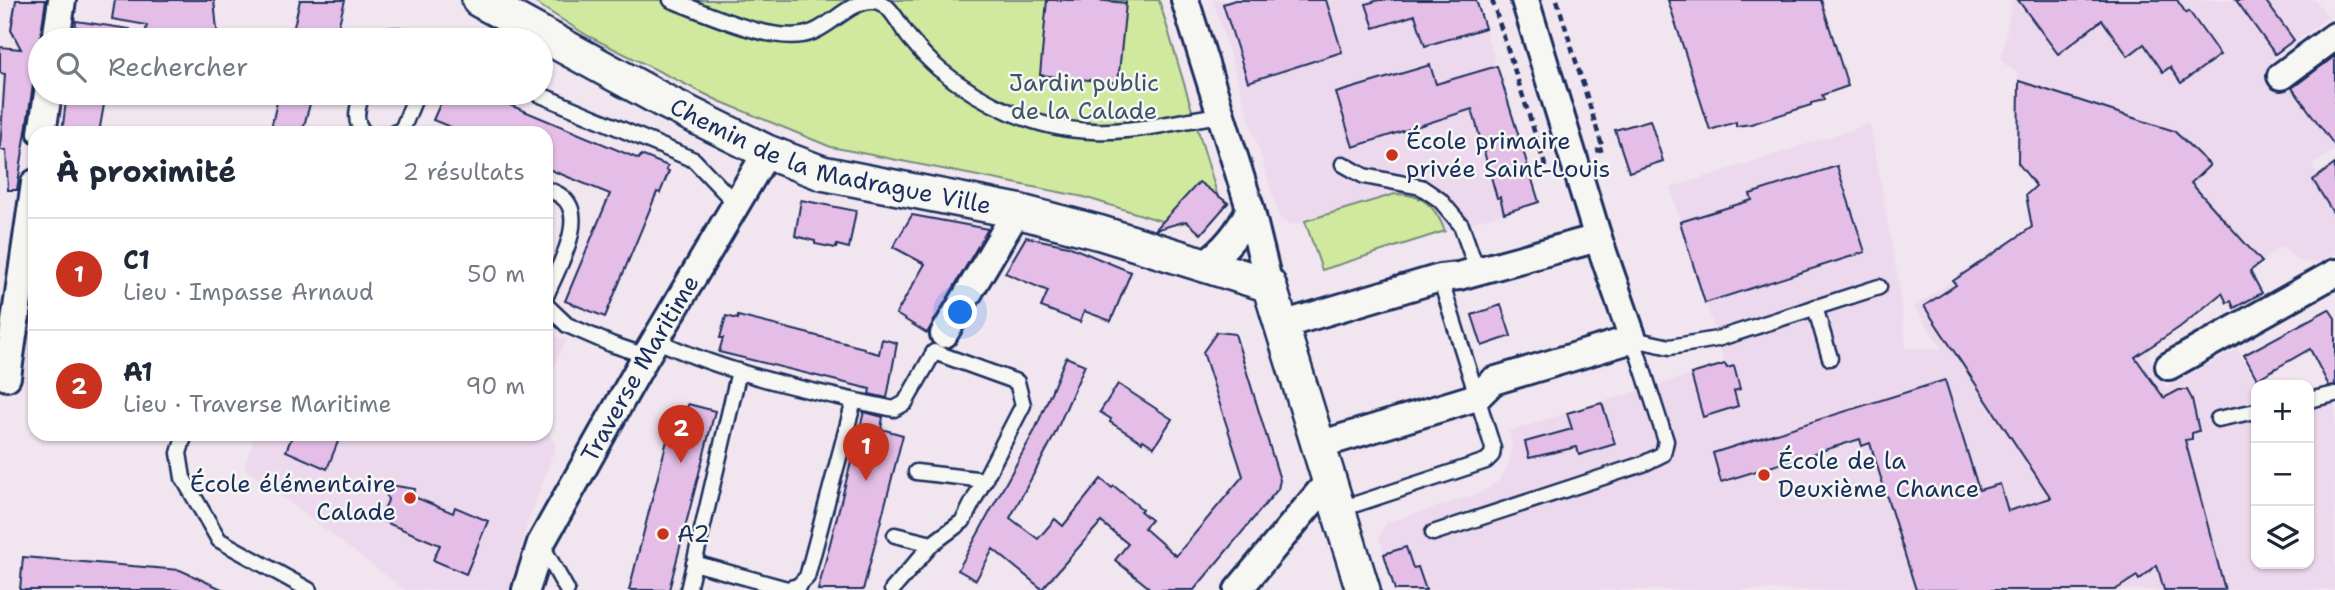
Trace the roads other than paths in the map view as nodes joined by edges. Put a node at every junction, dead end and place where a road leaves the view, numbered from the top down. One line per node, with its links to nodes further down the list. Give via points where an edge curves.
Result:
1 (62, 0): 6 (street)
2 (479, 0): 7 (street, Chemin de la Madrague Ville)
3 (671, 0): 15 (lane, via 750,29 793,37 813,32 859,4 874,1 886,5 912,42 939,69 1018,117 1055,128 1126,130)
4 (1185, 0): 15 (street)
5 (1525, 0): 26 (street)
6 (58, 28)
7 (530, 28)
8 (2335, 36): 10 (street)
9 (553, 41): 19 (street, Chemin de la Madrague Ville)
10 (2281, 76)
11 (553, 100): 22 (lane, via 694,160)
12 (46, 105): 16 (street)
13 (359, 105): 17 (lane)
14 (412, 105): 18 (lane)
15 (1220, 116): 23 (street)
16 (43, 126)
17 (359, 126)
18 (404, 126)
19 (767, 152): 22 (street, Traverse Maritime); 24 (street, Chemin de la Madrague Ville, via 822,173)
20 (1343, 164): 28 (lane, via 1364,176 1421,187 1440,200 1461,225)
21 (553, 192): 31 (lane, via 571,207 574,227)
22 (736, 204): 39 (street, Traverse Maritime)
23 (1250, 208): 27 (street, via 1222,252); 32 (street)
24 (1017, 211): 27 (street, Chemin de la Madrague Ville); 38 (street)
25 (28, 232): 43 (street)
26 (1598, 237): 28 (street); 37 (street)
27 (1203, 265): 32 (street, Chemin de la Madrague Ville)
28 (1476, 270): 30 (street)
29 (2335, 273): 41 (street)
30 (1440, 278): 36 (street); 45 (lane)
31 (553, 279)
32 (1269, 285): 36 (street)
33 (1879, 287): 34 (lane)
34 (1815, 307): 37 (lane, via 1705,341 1670,347); 40 (lane)
35 (553, 312): 39 (lane, via 567,325 611,344)
36 (1282, 325): 51 (street)
37 (1633, 339): 45 (street, via 1493,381); 55 (lane, via 1665,441 1663,454)
38 (939, 343): 47 (lane, via 905,403 894,409); 53 (lane, via 1017,383 1021,392 1023,405)
39 (651, 348): 42 (lane); 57 (street, Traverse Maritime)
40 (1830, 358)
41 (2169, 366)
42 (739, 371): 47 (lane); 59 (lane)
43 (7, 377)
44 (2335, 394): 46 (lane)
45 (1477, 397): 51 (street); 54 (lane, via 1493,448 1486,461)
46 (2314, 399)
47 (855, 401): 59 (lane, via 807,577 787,589)
48 (2251, 412): 49 (lane)
49 (2218, 419)
50 (183, 441): 60 (lane, via 179,453 183,478 219,540)
51 (1319, 446): 54 (street)
52 (916, 472): 53 (lane)
53 (985, 480): 58 (lane, via 963,521)
54 (1333, 496): 65 (street); 66 (street)
55 (1433, 533)
56 (895, 535): 58 (lane)
57 (541, 543): 61 (street, Traverse Maritime); 62 (lane)
58 (932, 544): 64 (lane)
59 (694, 563): 63 (lane)
60 (309, 590)
61 (526, 590)
62 (567, 590)
63 (688, 590)
64 (892, 590)
65 (1238, 590)
66 (1363, 590)

